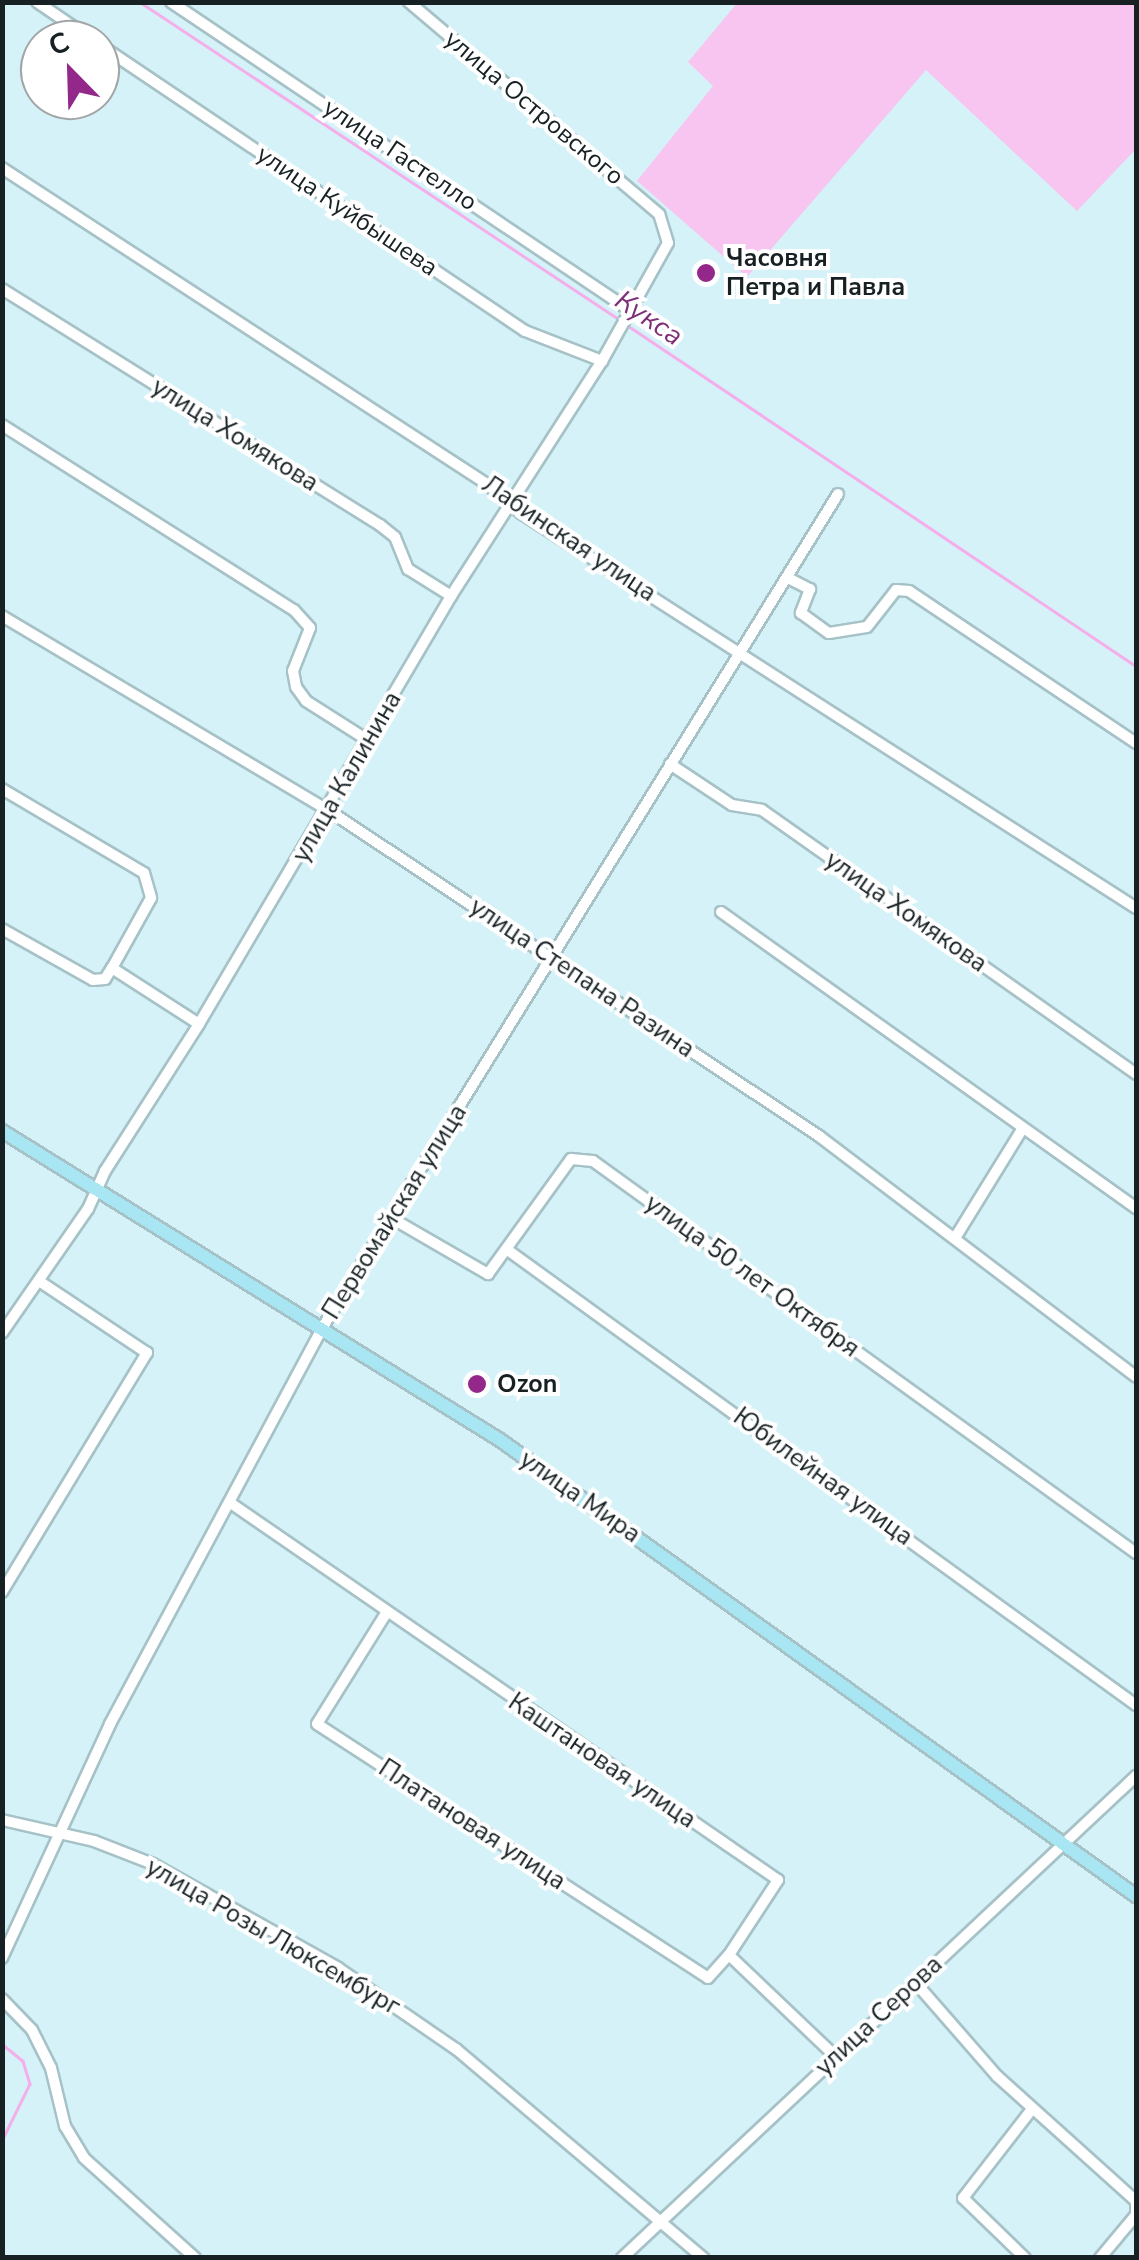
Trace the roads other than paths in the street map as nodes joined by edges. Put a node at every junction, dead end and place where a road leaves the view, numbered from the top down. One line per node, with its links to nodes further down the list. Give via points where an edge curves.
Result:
1 (37, 2): 4 (street)
2 (172, 2): 9 (street, улица Гастелло)
3 (409, 2): 7 (street, улица Островского)
4 (64, 20)
5 (120, 58): 10 (street, улица Куйбышева, via 525,331)
6 (2, 168): 13 (street, Лабинская улица, via 487,484)
7 (659, 214): 9 (street, улица Калинина, via 668,243)
8 (2, 289): 15 (street, улица Хомякова, via 380,525 395,537 408,568)
9 (626, 312): 10 (street, улица Калинина)
10 (602, 361): 13 (street, улица Калинина)
11 (2, 425): 18 (street, via 294,610 310,628 293,670 296,686 306,701)
12 (838, 494): 14 (street, Первомайская улица)
13 (508, 504): 15 (street, улица Калинина); 17 (street, Лабинская улица)
14 (788, 578): 17 (street, Первомайская улица); 19 (street, via 810,589 801,613 829,632 867,627 896,590 909,591)
15 (451, 596): 18 (street, улица Калинина)
16 (2, 616): 22 (street, улица Степана Разина)
17 (740, 652): 20 (street, Первомайская улица); 23 (street, Лабинская улица)
18 (369, 741): 22 (street, улица Калинина)
19 (1136, 743)
20 (670, 764): 26 (street, Первомайская улица); 29 (street, улица Хомякова, via 732,805 762,810)
21 (2, 789): 27 (street, via 144,873 151,898)
22 (328, 810): 26 (street, улица Степана Разина); 28 (street, улица Калинина)
23 (1136, 908)
24 (721, 912): 30 (street)
25 (2, 929): 27 (street, via 93,980 105,979)
26 (551, 956): 34 (street, Первомайская улица); 35 (street, улица Степана Разина, via 819,1136)
27 (112, 968): 28 (street)
28 (199, 1024): 32 (street, улица Калинина)
29 (1136, 1074)
30 (1023, 1128): 33 (street); 35 (street)
31 (2, 1132): 32 (main road, улица Мира)
32 (98, 1188): 37 (street, улица Калинина); 38 (main road, улица Мира)
33 (1136, 1208)
34 (393, 1219): 36 (street, via 480,1274); 38 (street, Первомайская улица)
35 (955, 1238): 40 (street, улица Степана Разина)
36 (509, 1251): 42 (street, улица 50 лет Октября, via 571,1160 593,1161); 45 (street, Юбилейная улица)
37 (38, 1281): 39 (street, улица Калинина); 43 (street, via 147,1353)
38 (324, 1326): 41 (street, Первомайская улица); 49 (main road, улица Мира, via 516,1452)
39 (2, 1333)
40 (1136, 1378)
41 (232, 1504): 44 (street, Каштановая улица); 48 (street, Первомайская улица, via 110,1724)
42 (1136, 1552)
43 (2, 1592)
44 (385, 1614): 51 (street, Каштановая улица, via 778,1880); 51 (street, Платановая улица, via 317,1724 708,1978)
45 (1136, 1705)
46 (1136, 1776): 49 (street, улица Серова)
47 (2, 1820): 48 (street, улица Розы Люксембург)
48 (60, 1835): 52 (street, Первомайская улица); 57 (street, улица Розы Люксембург, via 154,1864 338,1968 456,2050)
49 (1065, 1841): 50 (main road, улица Мира); 53 (street, улица Серова)
50 (1136, 1896)
51 (729, 1954): 55 (street)
52 (2, 1958)
53 (915, 1982): 55 (street, улица Серова); 56 (street)
54 (2, 1999): 58 (street, via 32,2030 51,2068 65,2126 84,2158)
55 (836, 2056): 57 (street, улица Серова)
56 (1032, 2109): 61 (street, via 964,2198); 62 (street, via 1136,2201 1136,2215)
57 (661, 2221): 59 (street, улица Серова); 60 (street, улица Розы Люксембург)
58 (194, 2258)
59 (622, 2258)
60 (703, 2258)
61 (1025, 2258)
62 (1100, 2258)

